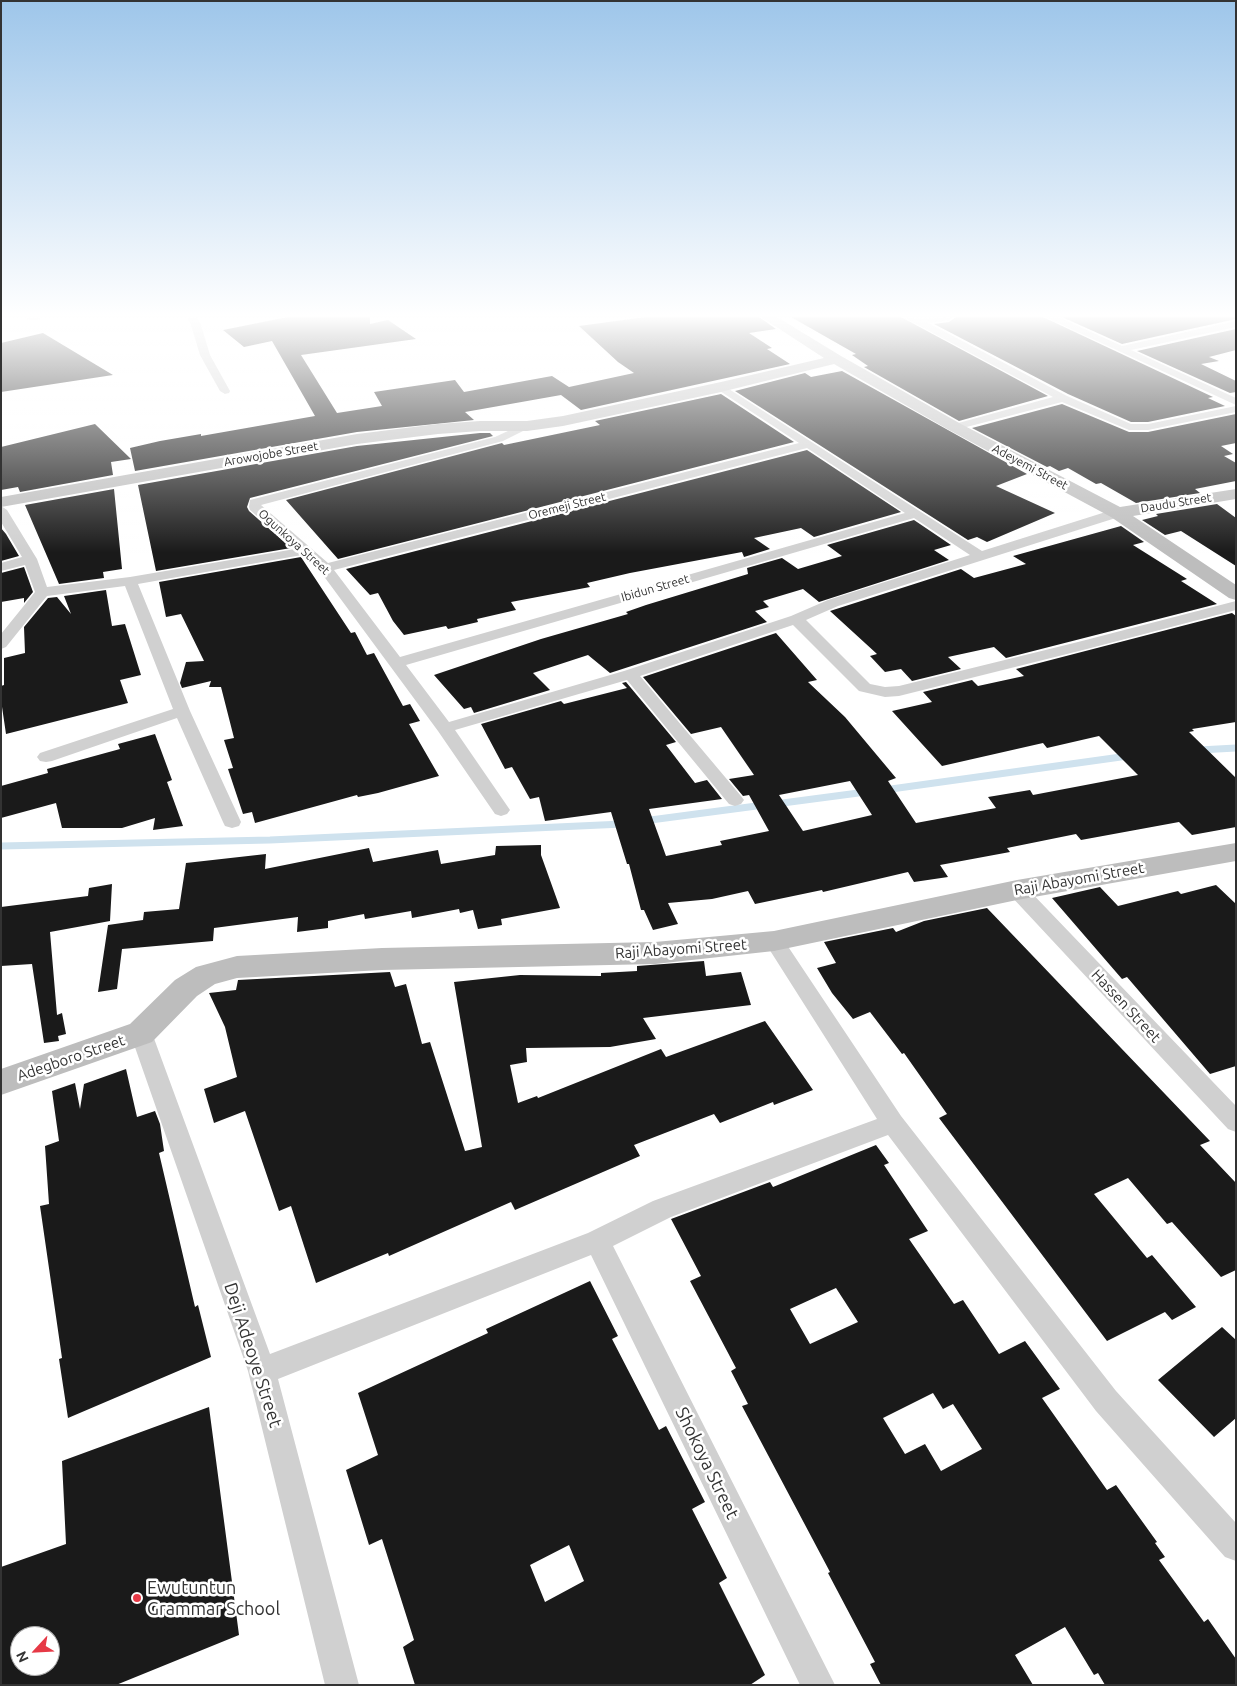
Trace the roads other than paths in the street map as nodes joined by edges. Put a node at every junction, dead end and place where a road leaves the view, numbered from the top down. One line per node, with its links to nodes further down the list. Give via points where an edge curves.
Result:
1 (681, 396): 9 (street, Arowojobe Street)
2 (735, 396): 11 (street)
3 (900, 396): 10 (street, Adeyemi Street)
4 (1059, 396): 6 (street)
5 (1222, 396): 7 (street)
6 (1063, 398): 8 (street, via 1117,423 1140,428); 10 (street)
7 (1236, 402)
8 (1236, 409)
9 (527, 426): 13 (street, Arowojobe Street, via 438,429 357,439); 17 (street, Ogunkoya Street, via 499,439 256,503 255,507)
10 (955, 427): 15 (street, Adeyemi Street)
11 (810, 444): 16 (street); 21 (street, Oremeji Street)
12 (1236, 494): 15 (street, Daudu Street)
13 (1, 502)
14 (1, 510): 19 (street)
15 (1117, 513): 18 (street); 24 (street, Adeyemi Street)
16 (914, 514): 18 (street); 28 (street, Ibidun Street)
17 (304, 551): 21 (street, Ogunkoya Street); 22 (street)
18 (979, 555): 26 (street, via 833,603)
19 (30, 559): 20 (street); 23 (street)
20 (1, 567)
21 (325, 568): 28 (street, Ogunkoya Street)
22 (130, 581): 23 (street); 30 (street)
23 (42, 592): 27 (street)
24 (1236, 594)
25 (1236, 606): 26 (street, via 885,692 865,688)
26 (796, 619): 29 (street)
27 (1, 644)
28 (397, 663): 31 (street, Ogunkoya Street)
29 (630, 674): 31 (street); 33 (street)
30 (182, 711): 32 (street); 35 (street)
31 (445, 728): 34 (street, Ogunkoya Street)
32 (46, 757)
33 (734, 800)
34 (501, 810)
35 (232, 822)
36 (1236, 852): 37 (street, Raji Abayomi Street)
37 (1017, 890): 38 (street, Raji Abayomi Street); 41 (street, Hassen Street)
38 (774, 941): 39 (street, Raji Abayomi Street, via 655,952 382,959 237,967 206,975 186,988); 42 (street)
39 (141, 1033): 40 (street, Adegboro Street); 44 (street, Deji Adeoye Street)
40 (1, 1082)
41 (1234, 1118)
42 (893, 1123): 43 (street, via 662,1209); 45 (street, via 1106,1401)
43 (597, 1241): 44 (street); 47 (street, Shokoya Street)
44 (262, 1371): 46 (street, Deji Adeoye Street)
45 (1236, 1546)
46 (342, 1685)
47 (818, 1685)

